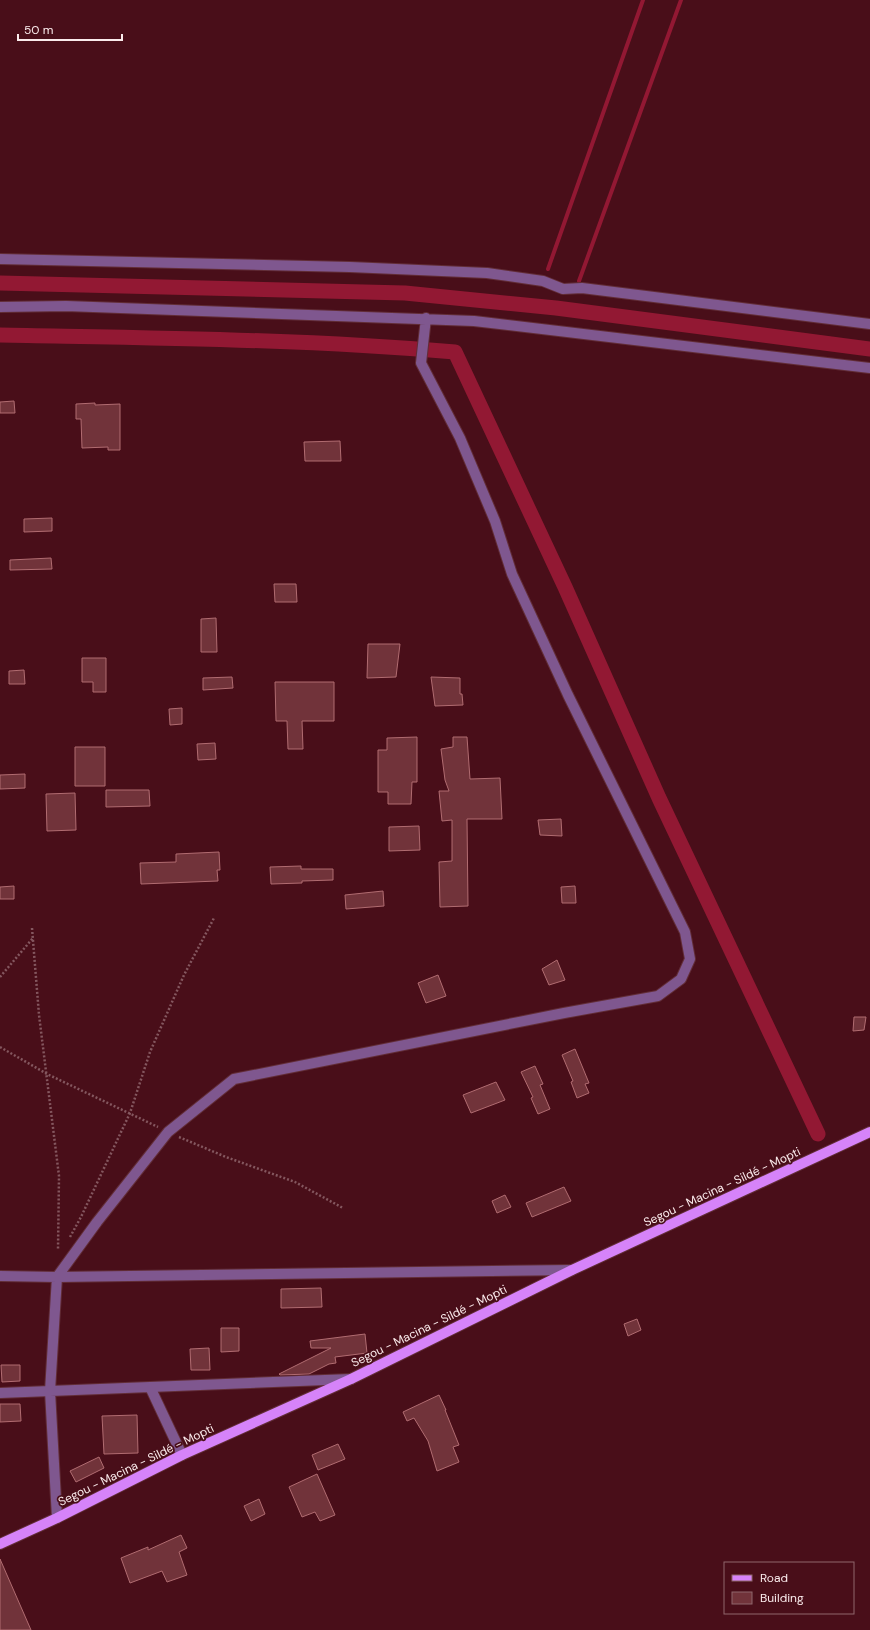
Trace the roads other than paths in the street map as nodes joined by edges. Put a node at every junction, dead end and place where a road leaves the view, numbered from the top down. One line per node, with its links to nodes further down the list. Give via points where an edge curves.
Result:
1 (0, 259): 4 (street, via 350,267 487,273 543,281 563,289 582,288)
2 (0, 306): 3 (street)
3 (426, 318): 5 (street, via 482,322); 9 (street, via 421,363 460,438 495,521 518,588 685,932 690,959 681,979 658,996 234,1079 168,1132)
4 (870, 324)
5 (870, 368)
6 (870, 1132): 7 (main road, Segou - Macina - Sildé - Mopti)
7 (572, 1270): 9 (street); 10 (main road, Segou - Macina - Sildé - Mopti)
8 (0, 1276): 9 (street)
9 (57, 1278): 12 (street)
10 (351, 1379): 11 (street); 14 (main road, Segou - Macina - Sildé - Mopti)
11 (150, 1387): 12 (street); 14 (street)
12 (50, 1391): 13 (street); 15 (street)
13 (0, 1393)
14 (182, 1454): 15 (main road, Segou - Macina - Sildé - Mopti)
15 (57, 1518): 16 (main road, Segou - Macina - Sildé - Mopti)
16 (0, 1544)

